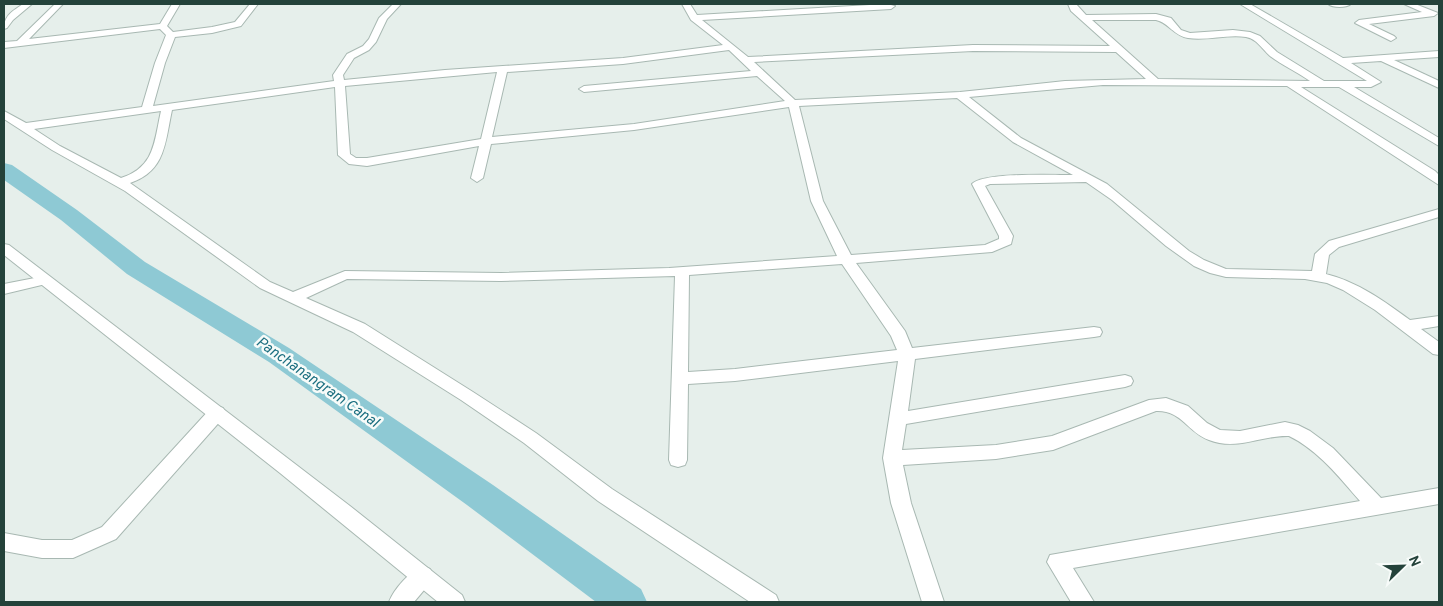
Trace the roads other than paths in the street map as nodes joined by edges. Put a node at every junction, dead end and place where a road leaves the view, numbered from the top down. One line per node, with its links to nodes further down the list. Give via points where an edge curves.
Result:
1 (28, 4): 16 (street)
2 (59, 4): 20 (street)
3 (176, 4): 17 (street)
4 (254, 4): 18 (street, via 238,24)
5 (397, 4): 31 (street, via 383,18 366,48 350,56 341,67)
6 (686, 4): 14 (street)
7 (1072, 4): 15 (street)
8 (1244, 4): 27 (street)
9 (1332, 4): 10 (street)
10 (1347, 4)
11 (1408, 4): 13 (street)
12 (891, 6): 14 (street)
13 (1434, 15): 19 (street, via 1359,23)
14 (694, 18): 22 (street)
15 (1083, 18): 23 (street); 33 (street, via 1156,17 1168,20 1178,32 1189,36 1250,35)
16 (4, 26)
17 (163, 26): 18 (street); 20 (street)
18 (171, 35): 40 (street)
19 (1391, 38)
20 (19, 44): 21 (street)
21 (4, 46)
22 (731, 47): 26 (street); 28 (street, via 623,61)
23 (1118, 49): 26 (street, via 973,48); 30 (street)
24 (1439, 54): 25 (street)
25 (1382, 58): 27 (street); 35 (street)
26 (745, 60): 29 (street)
27 (1344, 63): 34 (street, via 1376,82)
28 (503, 69): 31 (street); 43 (street)
29 (758, 73): 36 (street); 38 (street)
30 (1155, 82): 32 (street); 37 (street, via 1065,84)
31 (340, 83): 39 (street); 43 (street, via 344,155 348,160 382,160)
32 (1289, 84): 33 (street); 47 (street)
33 (1322, 84): 34 (street)
34 (1341, 84): 44 (street)
35 (1439, 85)
36 (584, 89)
37 (960, 95): 38 (street); 46 (street, via 1016,139)
38 (793, 103): 43 (street, via 634,128); 51 (street, via 817,201)
39 (167, 106): 40 (street); 48 (street, via 157,151 150,166)
40 (147, 109): 42 (street)
41 (4, 114): 42 (street)
42 (24, 127): 48 (street)
43 (486, 141): 45 (street)
44 (1439, 142)
45 (478, 178)
46 (1088, 178): 51 (street, via 989,180 978,184 1006,236 1006,241 1000,246); 53 (street, via 1198,263 1237,274)
47 (1439, 181)
48 (120, 183): 56 (street, via 241,270)
49 (1439, 213): 53 (street, via 1334,244 1319,258)
50 (4, 248): 54 (street)
51 (846, 259): 52 (street); 61 (street, via 899,335)
52 (682, 271): 56 (street, via 501,277 345,275); 62 (street)
53 (1319, 276): 58 (street, via 1345,285)
54 (45, 280): 55 (street); 64 (street)
55 (4, 289)
56 (292, 298): 74 (street, via 359,328 466,396 530,438 605,495)
57 (1439, 321): 58 (street)
58 (1406, 326): 60 (street)
59 (1094, 332): 61 (street)
60 (1439, 350)
61 (906, 355): 62 (street, via 735,375); 65 (street)
62 (680, 378): 67 (street)
63 (1125, 381): 65 (street)
64 (217, 413): 70 (street, via 109,533 73,549 42,550); 71 (street)
65 (897, 419): 66 (street)
66 (892, 458): 69 (street, via 996,452 1053,443 1166,403 1179,407 1215,436 1235,439 1291,429 1324,451); 75 (street, via 901,502)
67 (678, 460)
68 (1439, 496): 69 (street)
69 (1377, 507): 76 (street, via 1056,562)
70 (4, 542)
71 (423, 576): 72 (street); 73 (street)
72 (400, 602)
73 (454, 602)
74 (768, 602)
75 (933, 602)
76 (1083, 602)

